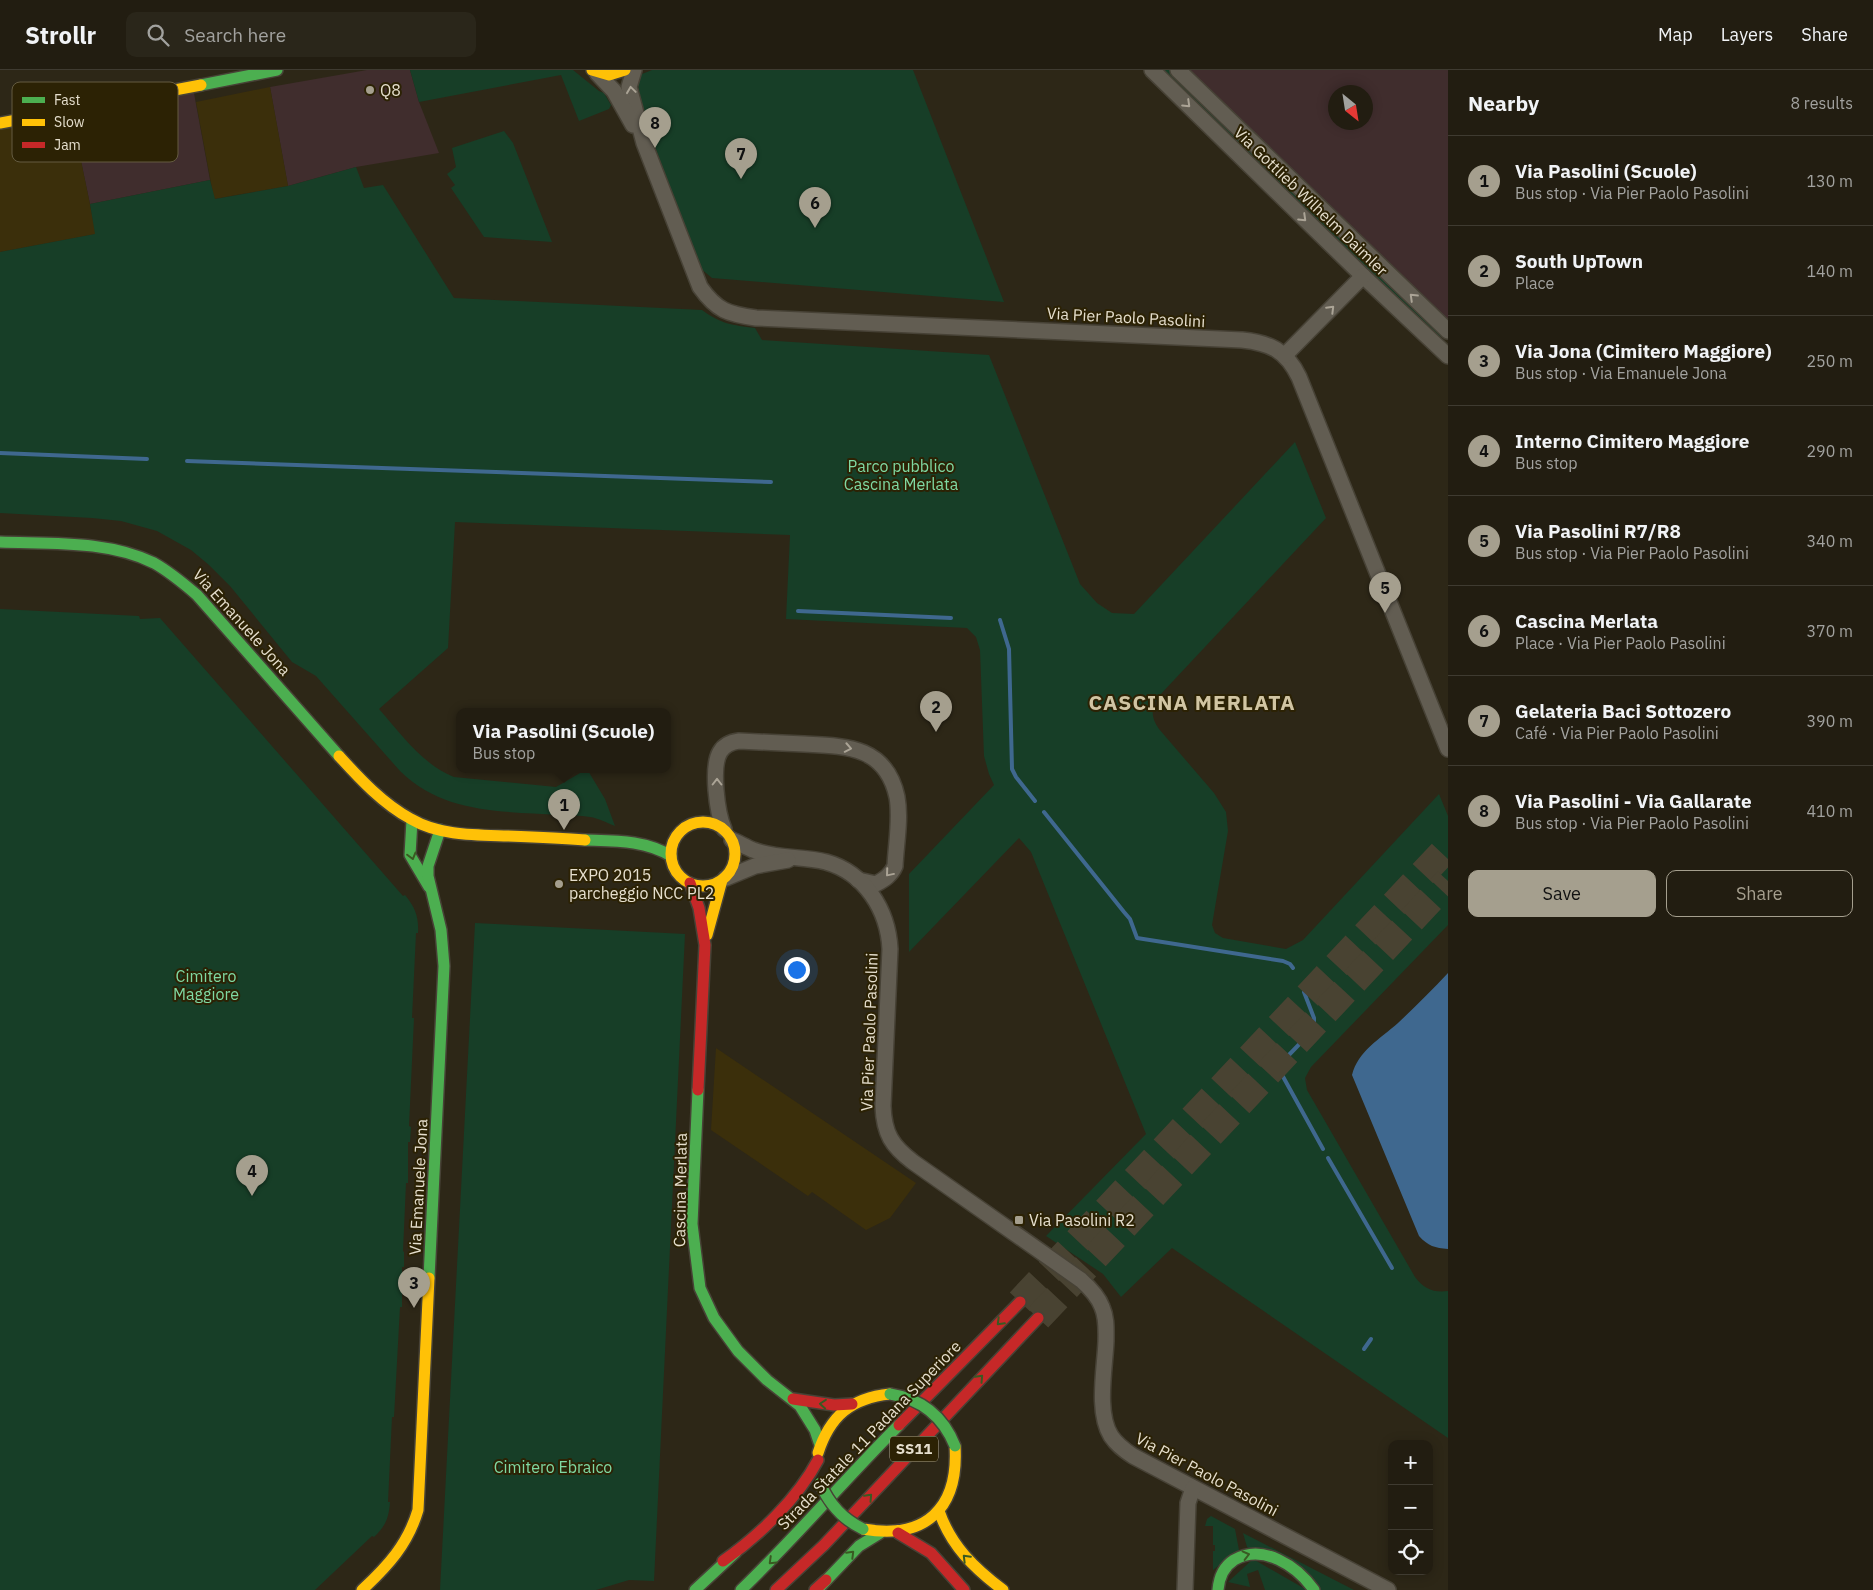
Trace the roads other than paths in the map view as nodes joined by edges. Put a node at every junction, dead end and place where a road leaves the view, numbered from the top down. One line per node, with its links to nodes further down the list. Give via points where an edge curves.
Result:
1 (277, 70): 7 (main road)
2 (625, 70): 6 (main road, via 608,75)
3 (634, 70): 8 (street, Via Pier Paolo Pasolini, one-way to 3, via 629,87)
4 (1152, 70): 9 (street, Via Gottlieb Wilhelm Daimler, one-way to 9)
5 (1178, 70): 10 (street, Via Gottlieb Wilhelm Daimler, one-way to 5)
6 (595, 71): 8 (street, Via Pier Paolo Pasolini, via 614,90)
7 (178, 89)
8 (644, 143): 11 (street, Via Pier Paolo Pasolini, via 700,287 716,306 732,315 1242,340 1272,346)
9 (1363, 276): 11 (street, one-way to 9); 12 (street, Via Gottlieb Wilhelm Daimler)
10 (1448, 331)
11 (1285, 355): 14 (street, Via Pier Paolo Pasolini, via 1299,376)
12 (1448, 356)
13 (0, 542): 15 (main road, Via Emanuele Jona, via 111,549 145,557 172,572 197,595 357,776)
14 (1448, 749)
15 (412, 820): 16 (main road, Via Emanuele Jona); 25 (main road, Via Emanuele Jona, one-way to 25, via 410,855)
16 (440, 830): 19 (main road); 25 (main road, Via Emanuele Jona, via 428,866)
17 (679, 834): 18 (main road, via 700,822 713,823); 19 (main road); 20 (main road, via 672,844)
18 (728, 834): 21 (street, Via Pier Paolo Pasolini, via 754,851); 22 (main road, via 736,853 733,866); 23 (street, one-way to 23, via 716,803 717,765 720,752 732,742 839,746 859,750 870,756 887,774 898,809 895,866 876,884)
19 (634, 842): 20 (main road, via 658,848)
20 (671, 856): 24 (main road, via 680,877)
21 (796, 858): 22 (street, Via Pier Paolo Pasolini, via 755,866); 23 (street, Via Pier Paolo Pasolini, via 827,863)
22 (724, 879): 24 (main road, via 701,886); 26 (main road, Cascina Merlata)
23 (858, 880): 33 (street, Via Pier Paolo Pasolini, via 881,908 889,930 883,1106 884,1124 890,1138 899,1152 1081,1280 1095,1294 1106,1322 1103,1407 1110,1435 1133,1456)
24 (690, 883): 26 (main road, Cascina Merlata, via 700,908)
25 (429, 887): 40 (main road, Via Emanuele Jona, via 441,930 444,966 418,1510 401,1551)
26 (704, 945): 29 (main road, Cascina Merlata, via 692,1224 700,1288 714,1318 738,1351 767,1380)
27 (1020, 1302): 39 (main road, Strada Statale 11 Padana Superiore / SS11, one-way to 39, via 864,1460 779,1554)
28 (1038, 1318): 37 (main road, SS11, one-way to 28)
29 (793, 1399): 30 (main road, one-way to 29, via 834,1405); 31 (main road, via 811,1421)
30 (852, 1404): 31 (main road, via 832,1422); 34 (main road, bridge, via 870,1396 890,1394 912,1398 931,1409 945,1424 955,1446 957,1465 954,1483)
31 (820, 1445): 32 (main road)
32 (818, 1460): 35 (main road, bridge, via 820,1483 836,1511 863,1530); 38 (main road, via 792,1500)
33 (1194, 1488): 48 (street, via 1188,1502); 51 (street, Via Pier Paolo Pasolini)
34 (939, 1511): 36 (main road, via 916,1528); 47 (main road, one-way to 34, via 960,1553 946,1533)
35 (880, 1533): 36 (main road); 45 (main road, one-way to 35, via 859,1546)
36 (898, 1533): 46 (main road, via 930,1553)
37 (824, 1545): 43 (main road, SS11); 44 (main road)
38 (736, 1552): 41 (main road); 42 (main road)
39 (736, 1587)
40 (362, 1590)
41 (682, 1590)
42 (694, 1590)
43 (776, 1590)
44 (784, 1590)
45 (816, 1590)
46 (964, 1590)
47 (1003, 1590)
48 (1185, 1590)
49 (1218, 1590): 50 (main road, one-way to 50, via 1228,1565 1241,1556 1256,1553 1298,1571)
50 (1314, 1590)
51 (1388, 1590)

